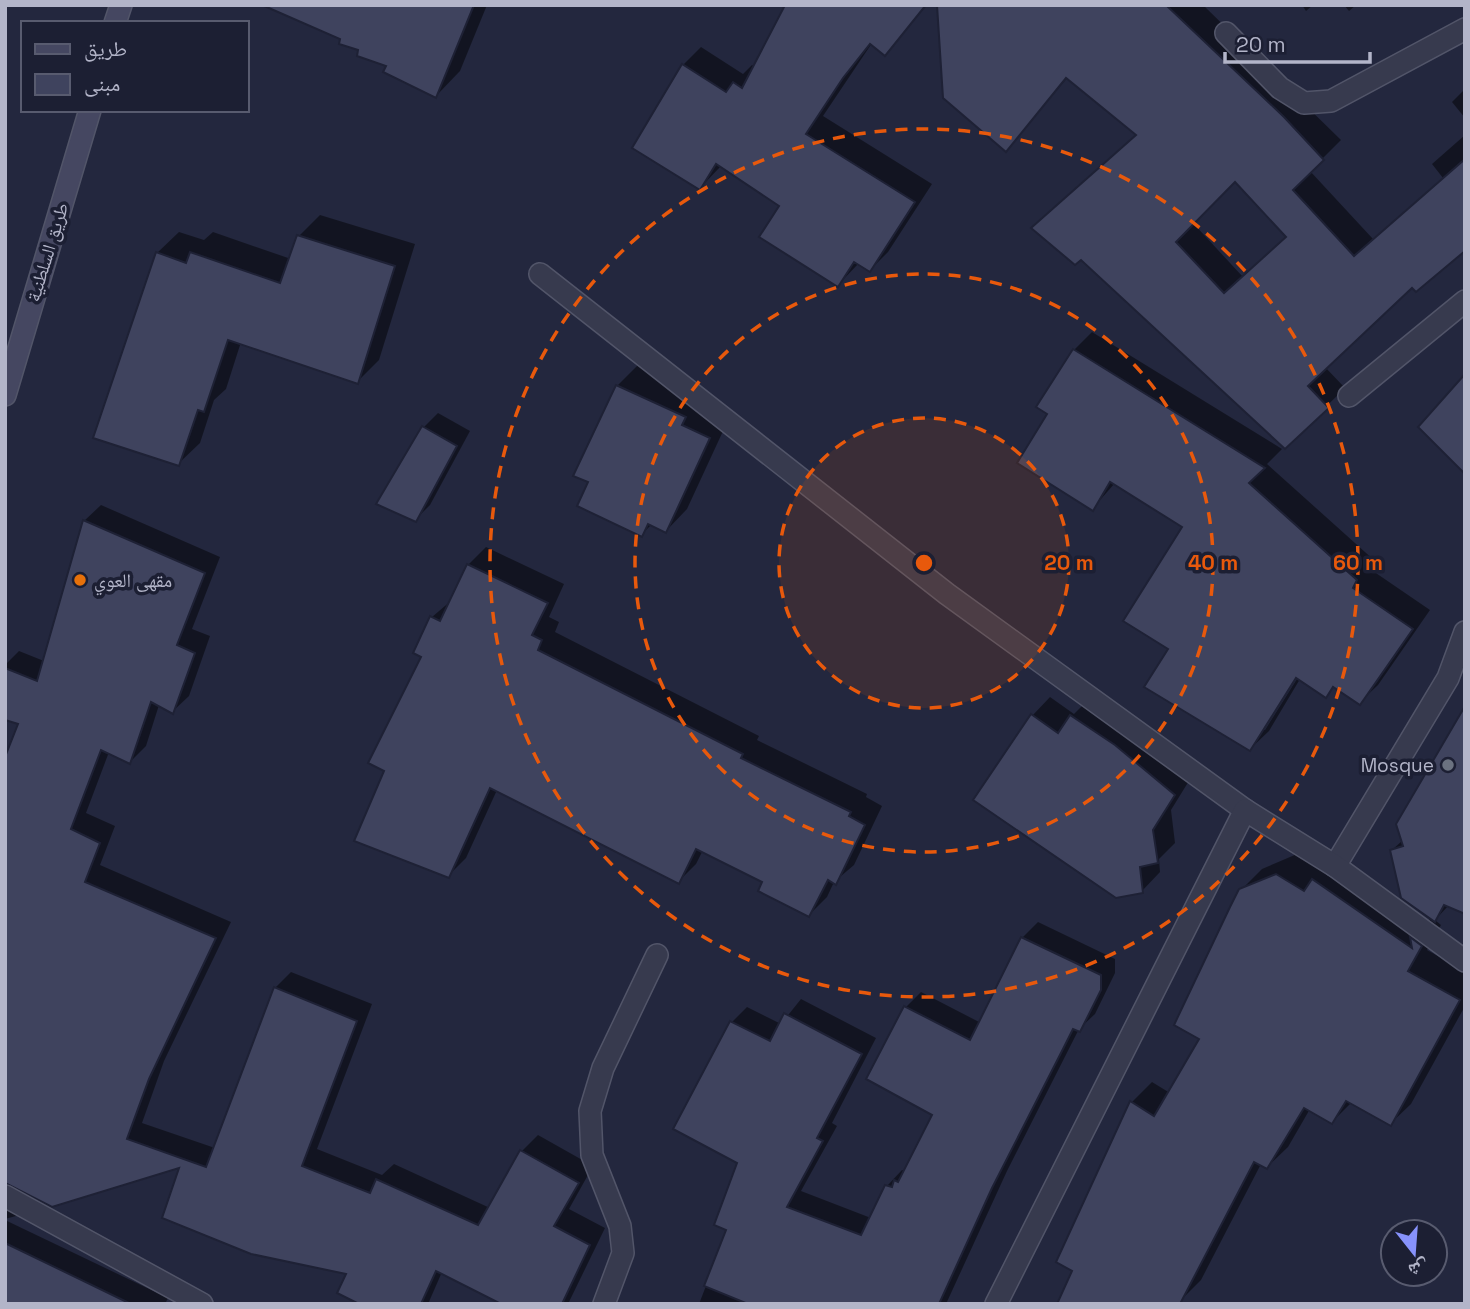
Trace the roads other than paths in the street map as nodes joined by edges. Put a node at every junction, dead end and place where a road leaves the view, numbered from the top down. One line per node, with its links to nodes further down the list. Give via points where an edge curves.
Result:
1 (1465, 29): 2 (street, via 1332,101 1304,103 1280,88)
2 (1226, 33)
3 (89, 112): 6 (main road, طريق السلطنية)
4 (540, 274): 9 (street, via 947,594)
5 (1465, 301): 7 (street)
6 (5, 394)
7 (1349, 396)
8 (1465, 632): 10 (street, via 1448,677)
9 (1245, 810): 10 (street); 16 (street)
10 (1335, 866): 12 (street)
11 (657, 955): 15 (street, via 603,1068 590,1111 592,1155 620,1226 623,1253)
12 (1465, 961)
13 (5, 1196): 14 (street)
14 (202, 1304)
15 (604, 1304)
16 (996, 1304)

